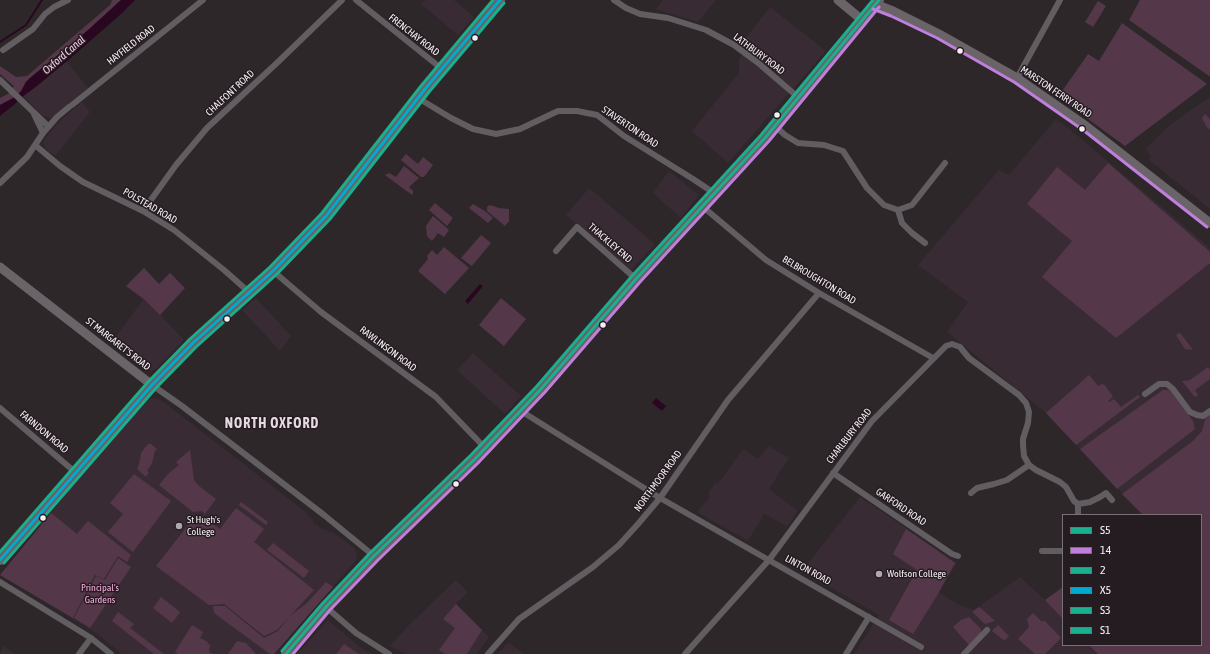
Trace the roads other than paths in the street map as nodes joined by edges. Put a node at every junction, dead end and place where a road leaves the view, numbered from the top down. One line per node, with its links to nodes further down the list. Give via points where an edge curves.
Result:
1 (68, 0): 11 (street, via 54,7 33,29)
2 (203, 0): 18 (street, HAYFIELD ROAD)
3 (342, 0): 27 (street, CHALFONT ROAD, via 207,128)
4 (356, 0): 12 (street, FRENCHAY ROAD)
5 (500, 0): 12 (main road)
6 (614, 0): 16 (street, LATHBURY ROAD, via 640,14 668,18 706,30 734,45)
7 (838, 0): 10 (main road)
8 (1060, 0): 13 (street)
9 (877, 2): 10 (main road); 13 (main road, MARSTON FERRY ROAD)
10 (862, 20): 16 (main road)
11 (3, 50)
12 (442, 69): 15 (main road)
13 (1017, 78): 28 (main road, MARSTON FERRY ROAD, via 1086,126)
14 (0, 80): 17 (street)
15 (418, 98): 24 (street, STAVERTON ROAD, via 473,129 496,134 520,129 558,111 597,115 624,136 693,178); 32 (main road, via 326,216)
16 (798, 98): 19 (main road)
17 (30, 107): 18 (street); 20 (street)
18 (48, 126): 20 (street, HAYFIELD ROAD)
19 (775, 126): 24 (main road); 26 (street, via 798,143 824,145 843,151 867,188 884,205)
20 (43, 132): 21 (street, HAYFIELD ROAD)
21 (35, 145): 23 (street, HAYFIELD ROAD, via 27,157); 27 (street, POLSTEAD ROAD, via 83,182)
22 (945, 163): 26 (street, via 912,205)
23 (0, 184)
24 (714, 194): 25 (main road)
25 (702, 206): 33 (main road); 34 (street, BELBROUGHTON ROAD, via 766,260)
26 (898, 210): 29 (street, via 902,223)
27 (143, 211): 35 (street, POLSTEAD ROAD, via 174,230)
28 (1210, 223)
29 (925, 243)
30 (556, 251): 33 (street, THACKLEY END, via 577,227)
31 (0, 267): 37 (main road, ST MARGARET'S ROAD)
32 (273, 271): 35 (main road); 42 (street, RAWLINSON ROAD, via 321,312 436,397)
33 (636, 279): 40 (main road)
34 (819, 292): 36 (street, BELBROUGHTON ROAD); 47 (street, NORTHMOOR ROAD, via 728,400)
35 (250, 293): 37 (main road, via 193,342)
36 (933, 358): 43 (street, CHARLBURY ROAD, via 946,346 952,344 960,347 969,358 1026,403 1029,412 1023,445 1024,456); 45 (street, CHARLBURY ROAD, via 872,421)
37 (152, 385): 44 (main road); 53 (street, ST MARGARET'S ROAD)
38 (1145, 394): 41 (street, via 1159,384 1167,384 1190,412 1203,416)
39 (0, 408): 44 (street, FARNDON ROAD)
40 (521, 411): 42 (main road); 47 (street, LINTON ROAD)
41 (1210, 411)
42 (486, 449): 53 (main road)
43 (1029, 465): 46 (street, via 1007,480 977,488); 49 (street, via 1060,482)
44 (75, 472): 55 (main road)
45 (833, 473): 54 (street, GARFORD ROAD); 56 (street, CHARLBURY ROAD)
46 (971, 493)
47 (660, 498): 56 (street, LINTON ROAD); 67 (street, NORTHMOOR ROAD, via 619,545 519,620)
48 (1112, 500): 49 (street, via 1108,490 1090,502)
49 (1078, 504): 50 (street)
50 (1078, 514)
51 (1042, 551): 52 (street)
52 (1062, 551)
53 (374, 556): 58 (main road)
54 (958, 556)
55 (0, 560)
56 (769, 560): 59 (street, LINTON ROAD); 68 (street, CHARLBURY ROAD)
57 (0, 582): 61 (street)
58 (326, 607): 65 (main road); 66 (street, via 356,633)
59 (869, 617): 62 (street, LINTON ROAD); 69 (street)
60 (987, 630): 70 (street)
61 (91, 638): 63 (street); 64 (street)
62 (921, 647)
63 (79, 654)
64 (111, 654)
65 (286, 654)
66 (390, 654)
67 (488, 654)
68 (685, 654)
69 (846, 654)
70 (964, 654)

